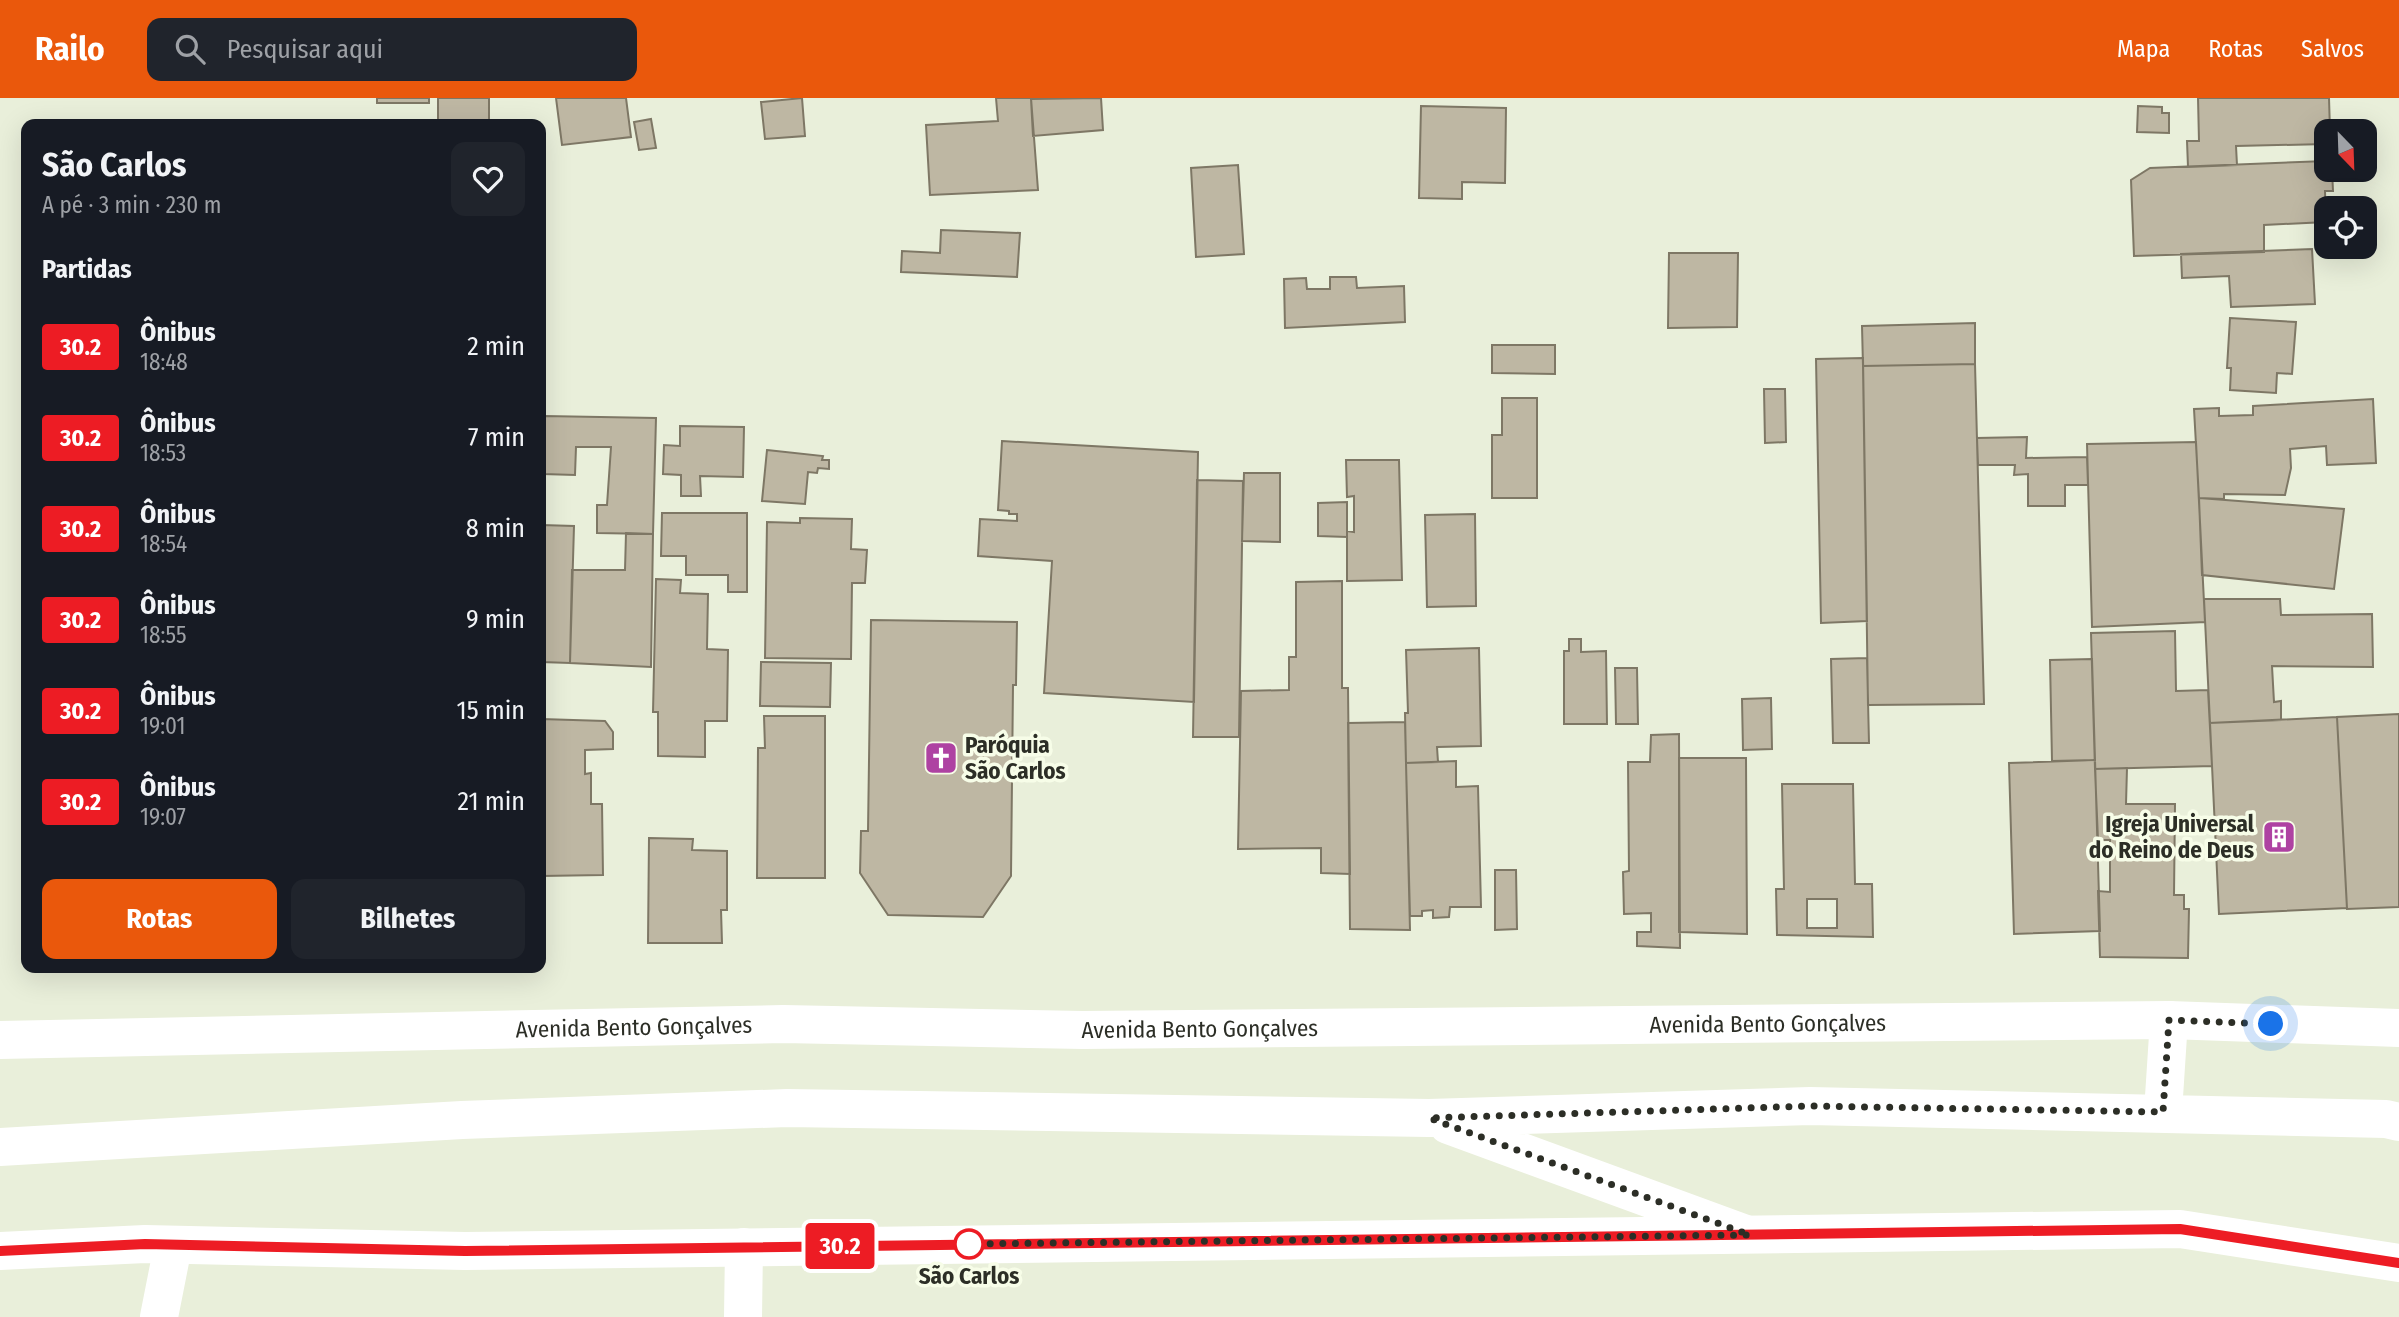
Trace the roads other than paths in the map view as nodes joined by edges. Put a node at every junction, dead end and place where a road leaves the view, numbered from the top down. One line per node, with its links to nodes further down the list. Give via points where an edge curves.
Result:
1 (2169, 1020): 2 (main road, Avenida Bento Gonçalves); 3 (main road, Avenida Bento Gonçalves, via 1083,1030 783,1024); 4 (main road)
2 (2399, 1028)
3 (0, 1040)
4 (2163, 1112): 5 (main road, via 1810,1106); 6 (main road)
5 (1429, 1118): 7 (main road, via 787,1108 462,1120); 8 (main road)
6 (2399, 1122)
7 (0, 1147)
8 (1750, 1235): 10 (main road); 12 (main road, via 2180,1229)
9 (173, 1246): 10 (main road, via 465,1251); 11 (main road); 13 (main road)
10 (744, 1247): 14 (main road)
11 (0, 1251)
12 (2399, 1262)
13 (159, 1317)
14 (743, 1317)

